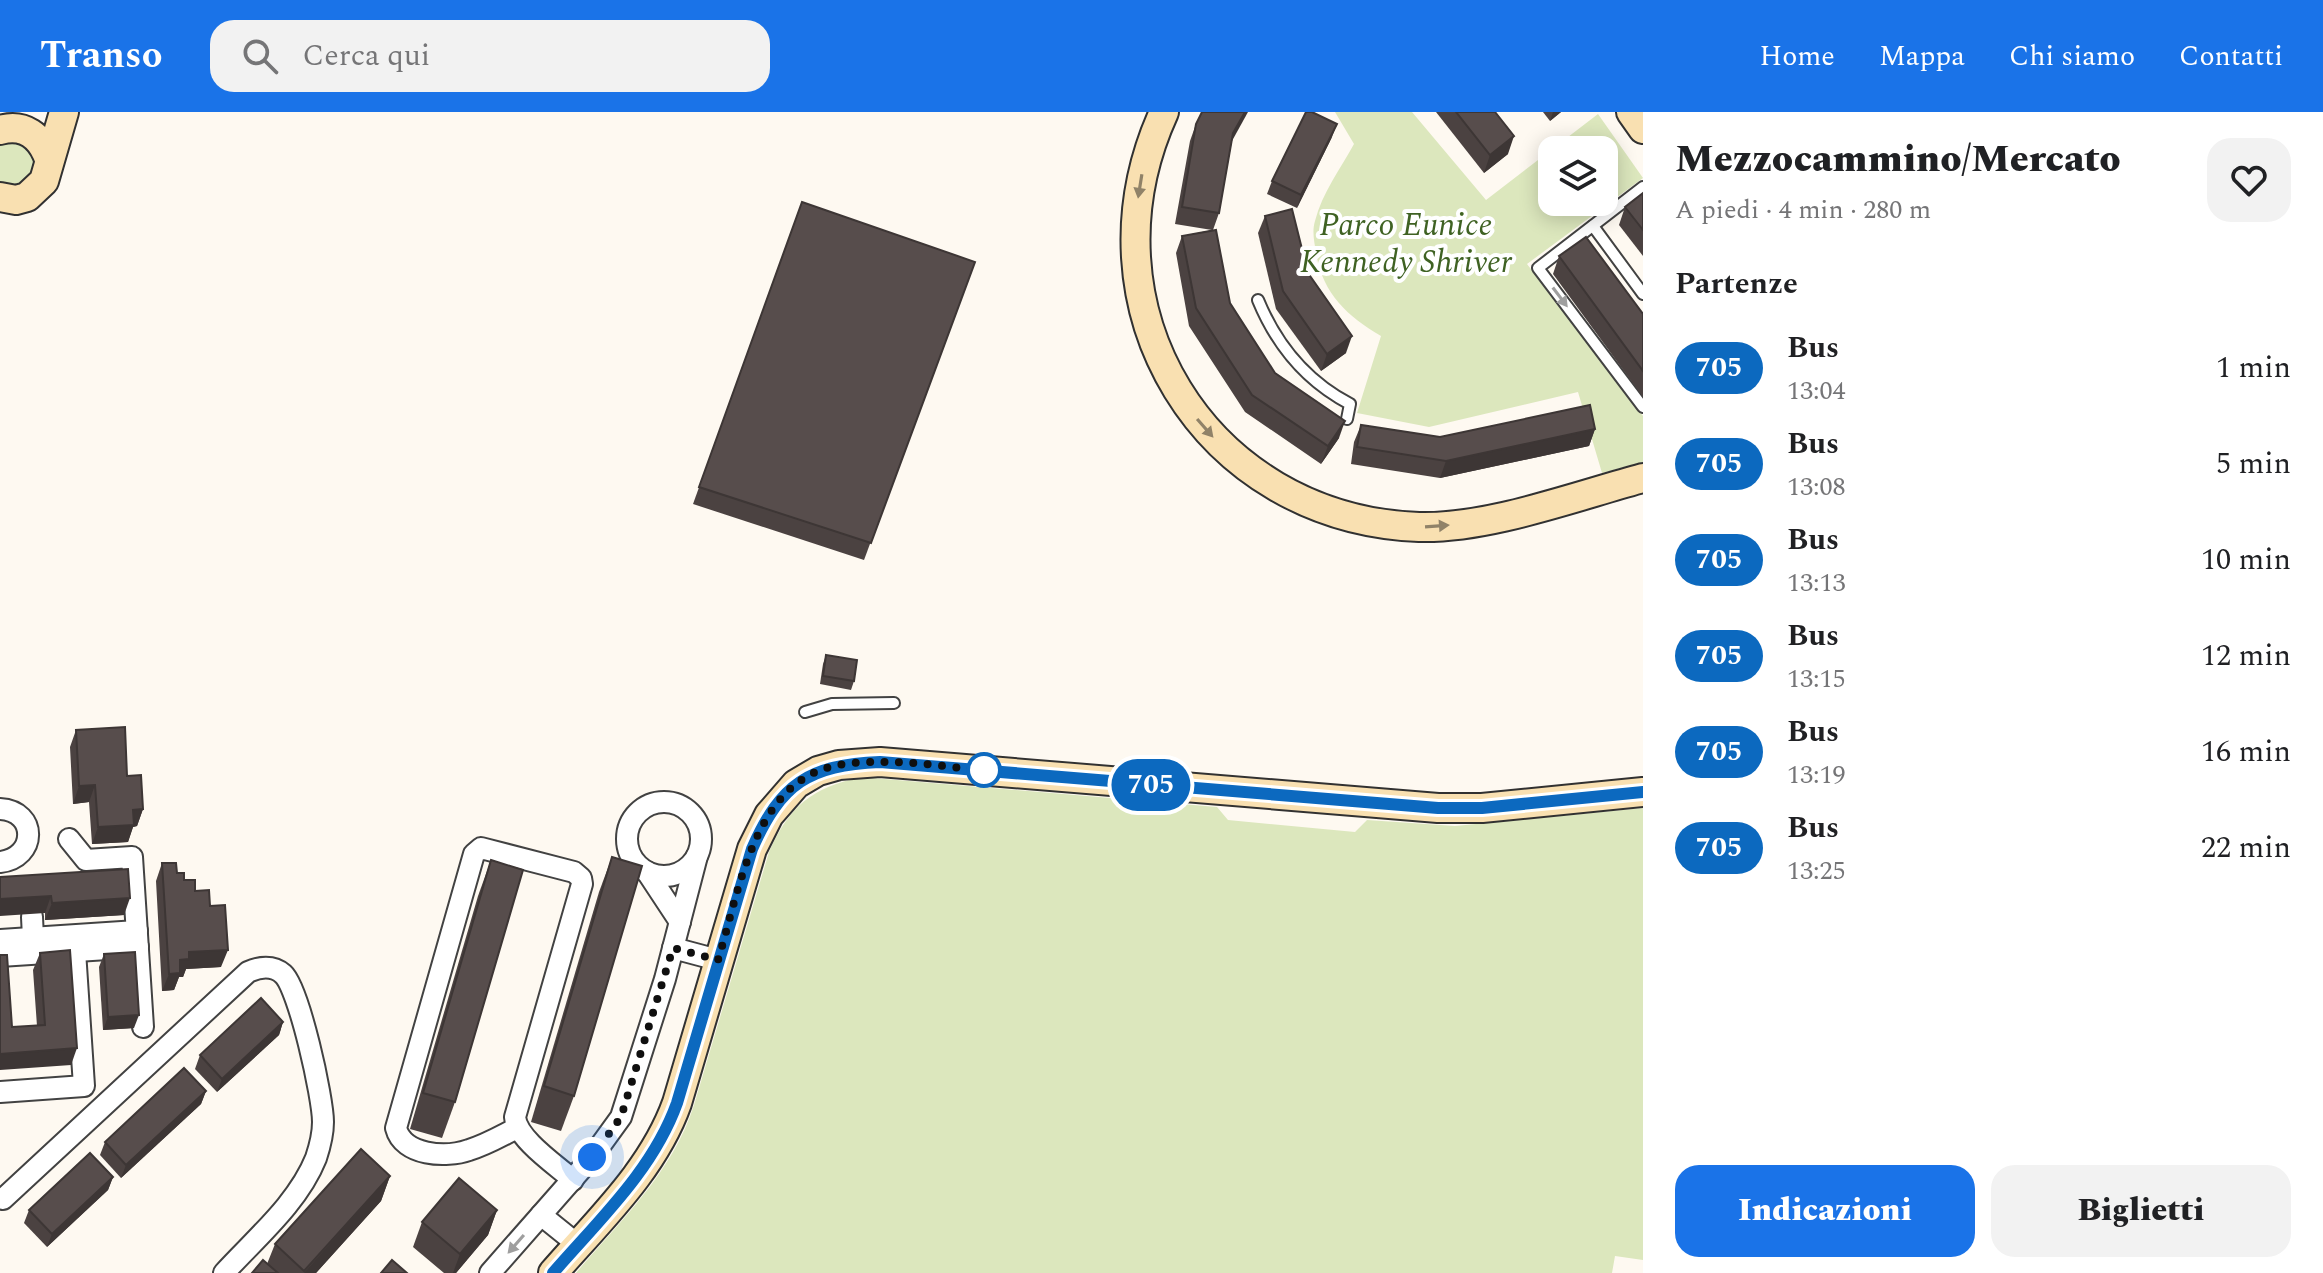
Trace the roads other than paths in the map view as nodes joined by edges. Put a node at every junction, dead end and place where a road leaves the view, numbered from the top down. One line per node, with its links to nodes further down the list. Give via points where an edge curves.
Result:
1 (43, 112): 5 (street)
2 (64, 112): 7 (street)
3 (1164, 112): 15 (street, one-way to 15, via 1145,161 1137,203 1136,266 1145,314 1180,397 1248,468 1292,496 1336,513 1420,527 1512,513)
4 (1631, 112): 6 (street)
5 (6, 125): 7 (street, via 38,139)
6 (1643, 129)
7 (49, 159): 9 (street, via 37,191 16,200)
8 (1643, 187): 10 (lane)
9 (1, 199)
10 (1593, 226): 11 (lane); 13 (lane, one-way to 13, via 1538,268)
11 (1643, 294)
12 (1258, 300): 14 (lane, via 1295,363 1350,404)
13 (1643, 407)
14 (1347, 419)
15 (1643, 478)
16 (894, 703): 17 (lane, via 843,702)
17 (805, 712)
18 (1643, 792): 34 (street, via 1438,808 880,762 839,765 806,777 769,815 752,849)
19 (0, 809): 21 (street, via 13,811 25,822)
20 (69, 839): 29 (street, via 86,860 132,857)
21 (26, 846): 23 (street, via 16,858); 25 (street)
22 (697, 856): 24 (street, via 677,874); 24 (street, via 701,842 693,817 671,803 657,803 635,815 626,840 628,851); 27 (street)
23 (0, 862)
24 (647, 872): 27 (street)
25 (28, 876)
26 (32, 917): 28 (street)
27 (680, 922): 32 (street)
28 (33, 938): 30 (street); 31 (street)
29 (138, 939): 31 (street); 35 (street)
30 (0, 940)
31 (75, 944): 33 (street); 36 (street)
32 (673, 948): 34 (street); 40 (street, via 621,1117)
33 (0, 956)
34 (718, 960): 43 (street, via 677,1103 660,1142 638,1176)
35 (143, 1027)
36 (84, 1086): 37 (street); 38 (street)
37 (0, 1092)
38 (103, 1107): 41 (street); 44 (street, via 248,972 271,968 287,978 318,1089 321,1142 293,1196)
39 (517, 1128): 39 (street, via 516,1110 582,881 574,872 481,848 474,854 396,1128 405,1144 439,1154 473,1149); 40 (street)
40 (573, 1180): 42 (street)
41 (3, 1199)
42 (541, 1215): 43 (street); 45 (street, one-way to 45)
43 (577, 1244): 46 (street)
44 (224, 1273)
45 (490, 1273)
46 (553, 1273)

